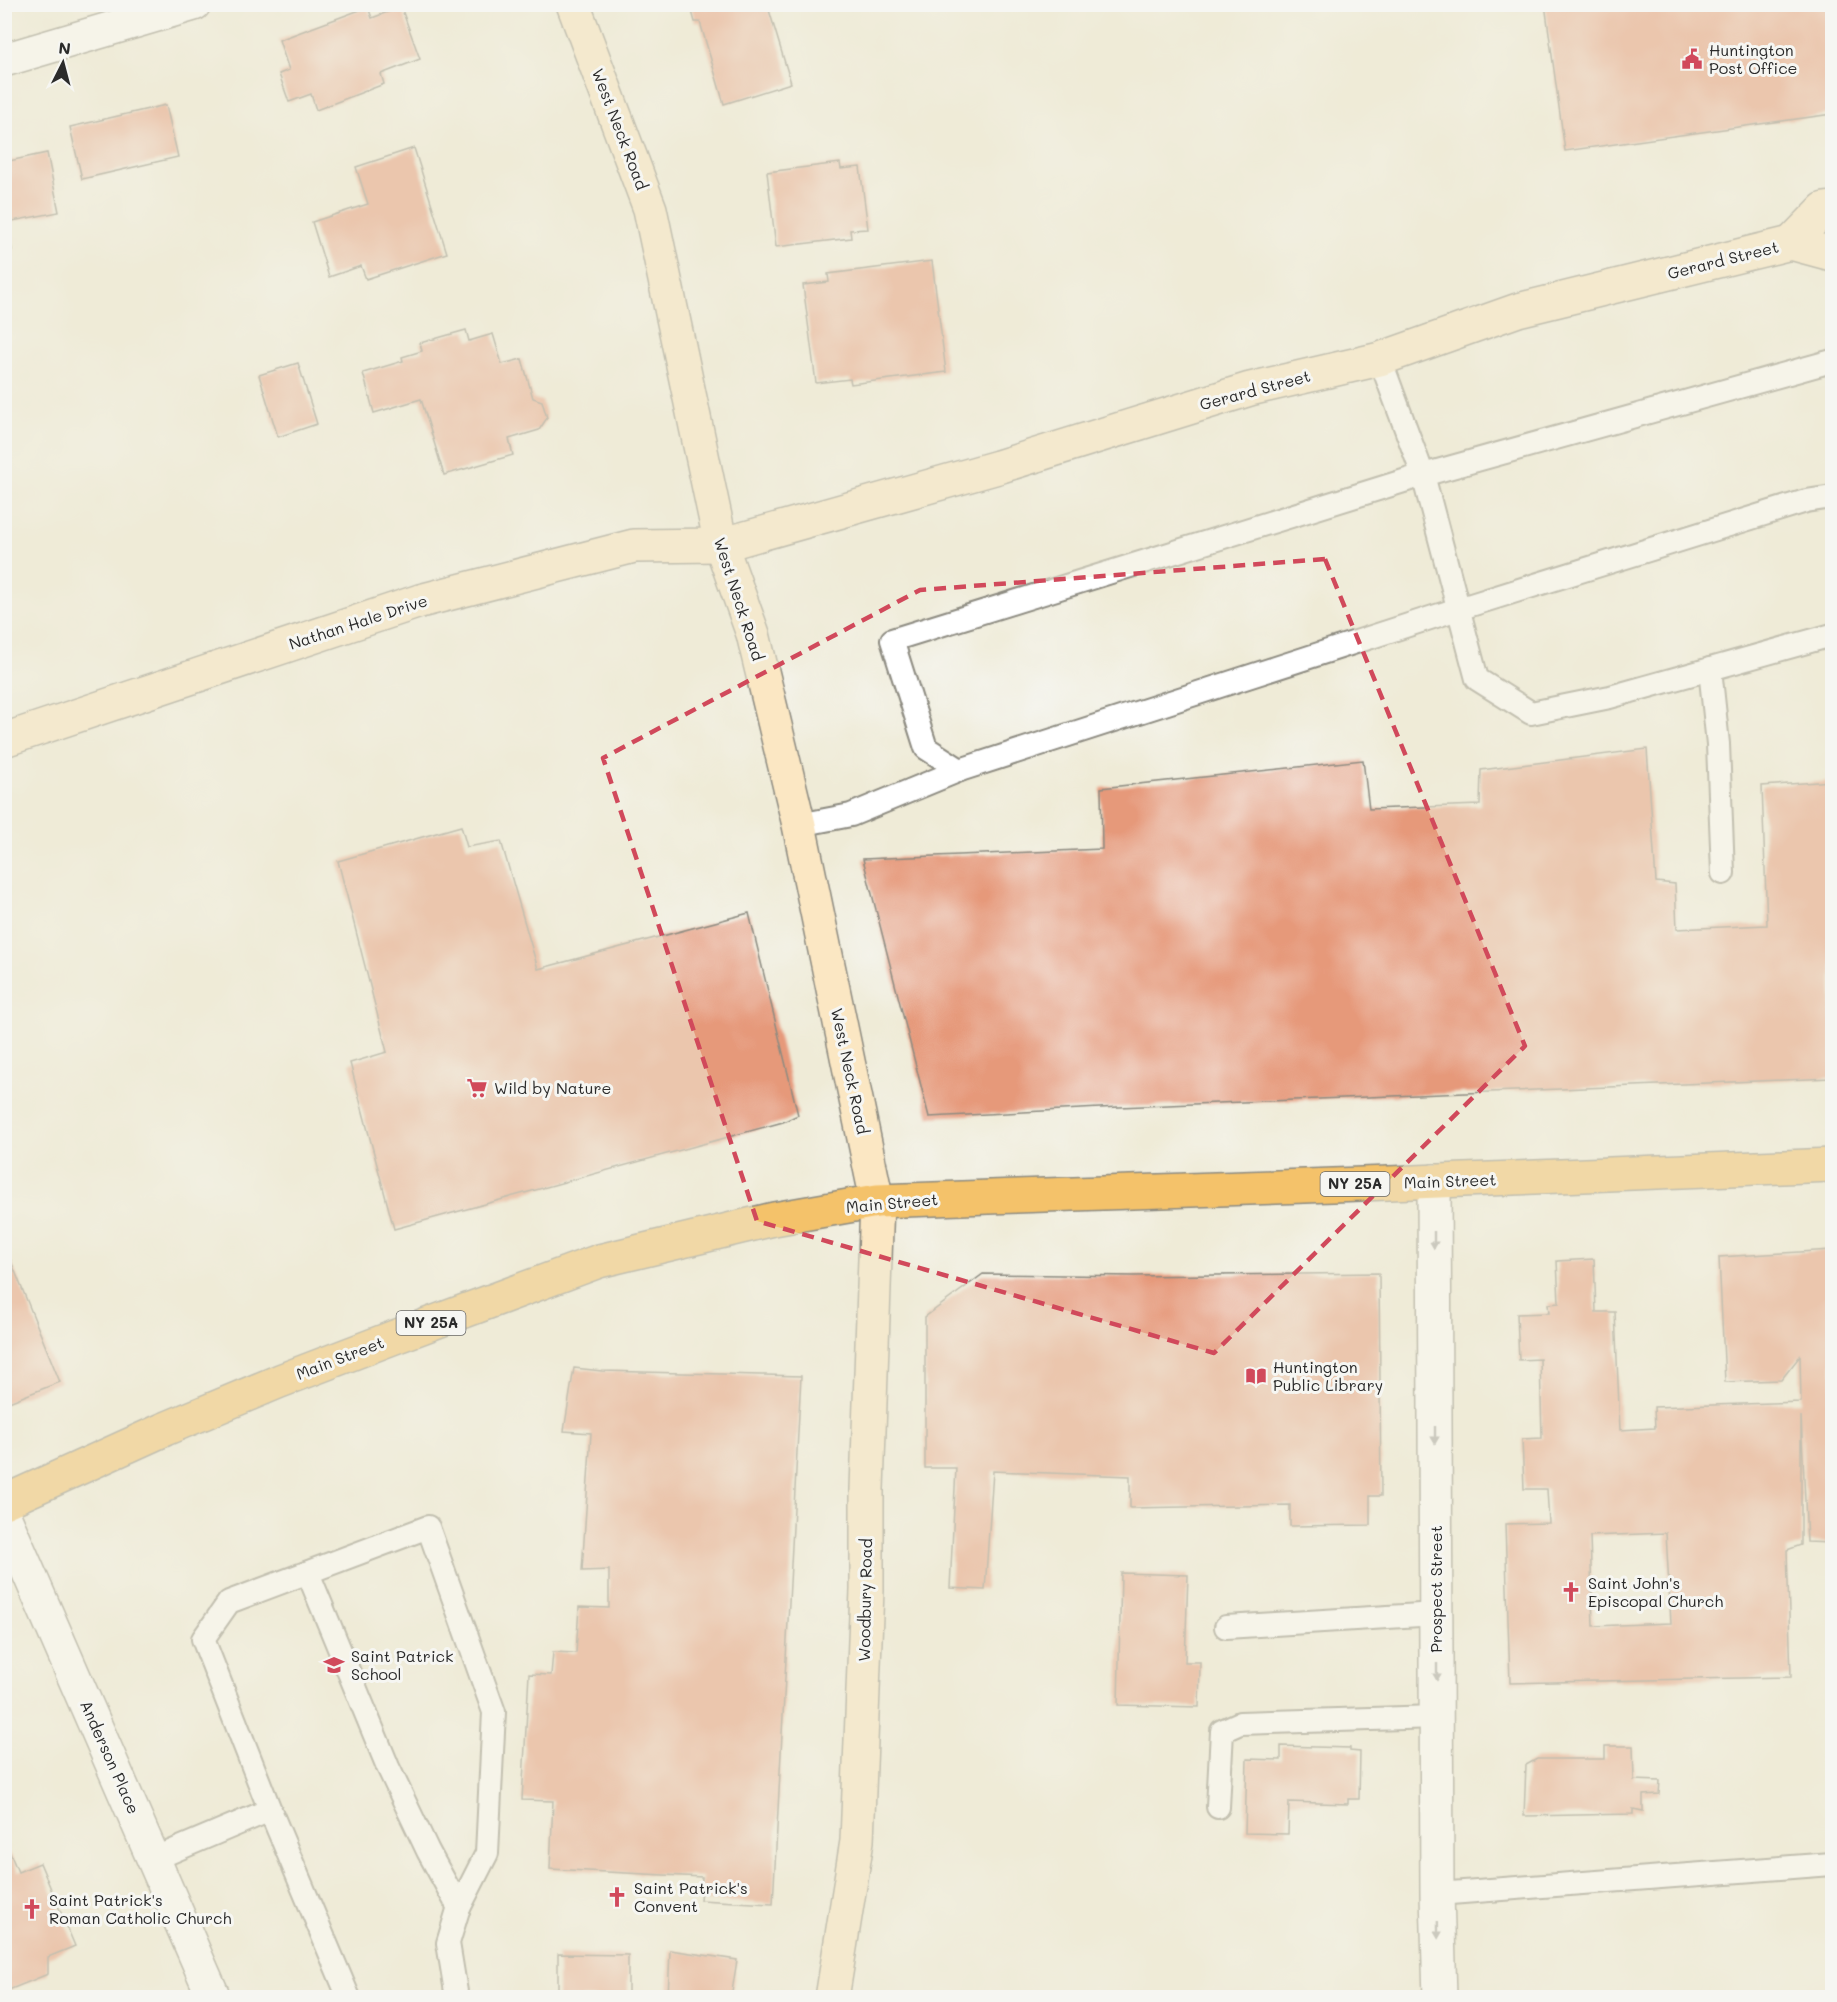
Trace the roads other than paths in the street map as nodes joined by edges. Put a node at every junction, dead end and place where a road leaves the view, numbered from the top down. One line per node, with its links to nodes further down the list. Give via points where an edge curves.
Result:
1 (194, 4): 3 (street)
2 (573, 4): 11 (street, West Neck Road, via 650,209)
3 (4, 60)
4 (1833, 208): 5 (street, Gerard Street, via 1824,208)
5 (1791, 243): 6 (street, Gerard Street); 7 (street, Gerard Street, via 1518,310)
6 (1833, 254)
7 (1380, 359): 9 (lane); 11 (street, Gerard Street, via 1250,388 998,467)
8 (1833, 361): 9 (lane)
9 (1424, 475): 12 (lane); 16 (lane, via 892,640 926,748)
10 (1833, 497): 12 (lane, via 1806,501)
11 (721, 545): 15 (street, Nathan Hale Drive, via 634,546 420,601); 17 (street, West Neck Road, via 753,634)
12 (1458, 609): 14 (lane, via 1477,679 1531,713 1610,697); 16 (lane)
13 (1833, 635): 14 (lane)
14 (1710, 669): 18 (lane, via 1718,744)
15 (4, 740)
16 (960, 770): 17 (lane, via 851,815)
17 (799, 825): 21 (street, West Neck Road)
18 (1723, 873)
19 (1833, 1165): 20 (main road, Main Street / NY 25A)
20 (1434, 1181): 21 (main road, Main Street / NY 25A); 25 (street, Prospect Street, one-way to 25)
21 (877, 1201): 22 (main road, Main Street / NY 25A, via 774,1219 599,1262 280,1381); 37 (street, Woodbury Road, via 857,1841)
22 (4, 1502)
23 (4, 1516): 30 (street, Anderson Place)
24 (308, 1573): 29 (lane, via 229,1602 203,1639); 33 (lane, via 388,1767); 33 (lane, via 428,1527 494,1712 487,1853)
25 (1436, 1614): 26 (lane); 27 (street, Prospect Street, one-way to 27)
26 (1226, 1627)
27 (1437, 1717): 28 (lane, via 1240,1723 1222,1731); 32 (street, Prospect Street)
28 (1218, 1807)
29 (270, 1810): 30 (lane); 35 (lane)
30 (154, 1859): 34 (street, Anderson Place)
31 (1833, 1864): 32 (lane)
32 (1437, 1894): 38 (street, Prospect Street, one-way to 38)
33 (459, 1908): 36 (lane, via 448,1943)
34 (214, 1998)
35 (349, 1998)
36 (457, 1998)
37 (832, 1998)
38 (1440, 1998)

